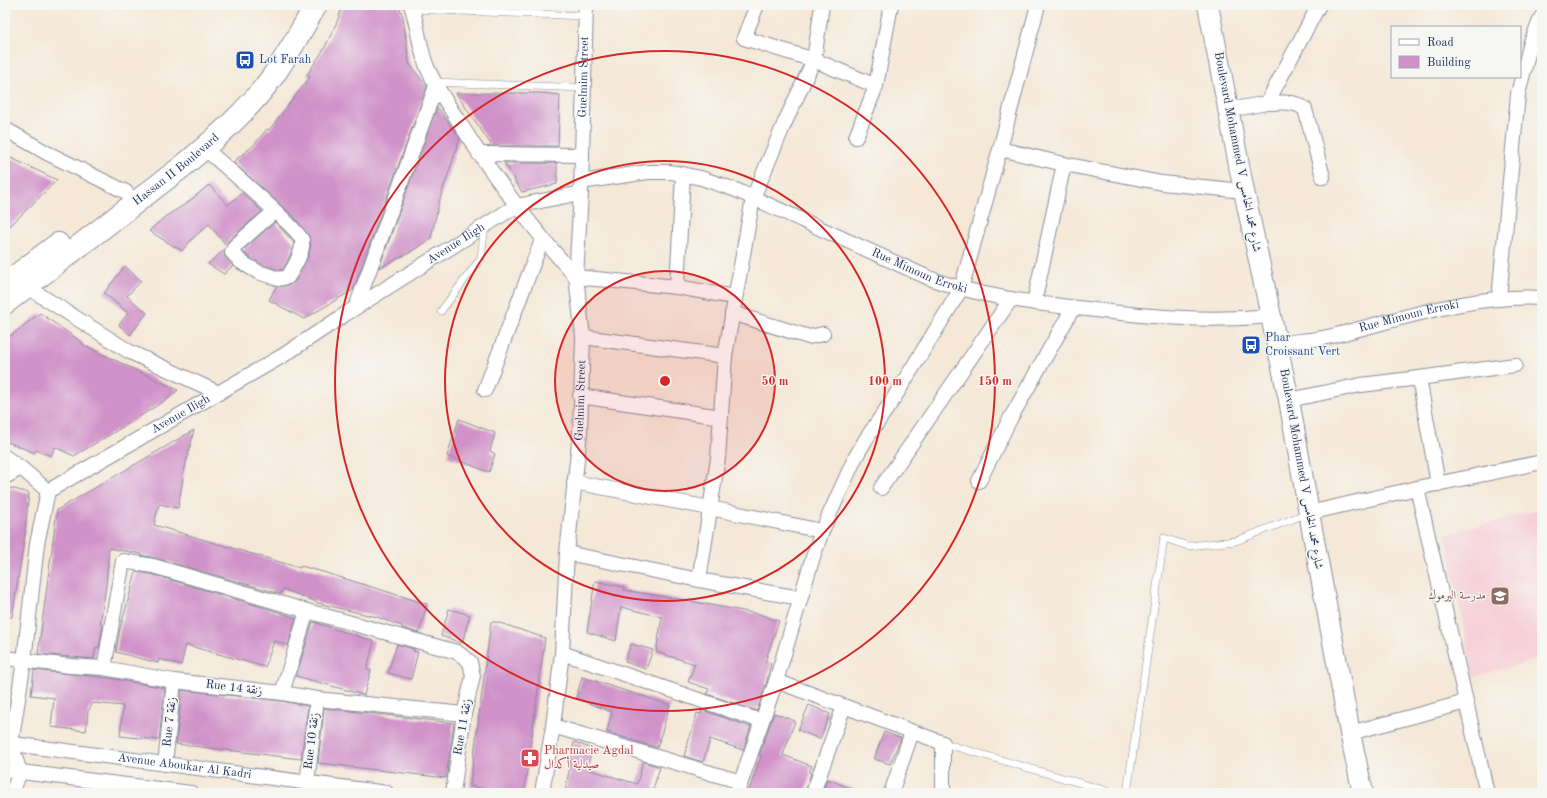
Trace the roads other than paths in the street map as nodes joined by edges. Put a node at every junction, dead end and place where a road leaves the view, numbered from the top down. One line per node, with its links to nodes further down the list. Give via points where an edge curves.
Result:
1 (298, 5): 29 (main road, Hassan II Boulevard, via 264,64 233,102 195,138)
2 (316, 5): 20 (main road, Hassan II Boulevard, via 273,76 245,109)
3 (757, 5): 12 (street, via 744,38)
4 (822, 5): 12 (street)
5 (891, 5): 14 (street)
6 (1038, 5): 21 (street)
7 (1208, 5): 17 (main road, Boulevard Mohammed V شارع محمد الخامس)
8 (1319, 5): 16 (street)
9 (412, 7): 10 (lane); 13 (street, via 426,65)
10 (586, 11): 15 (street, Guelmim Street)
11 (1542, 16): 42 (street, via 1531,42 1518,94)
12 (814, 60): 14 (street); 30 (street)
13 (435, 84): 15 (lane); 22 (street); 45 (street)
14 (876, 86): 19 (street)
15 (584, 88): 23 (street, Guelmim Street)
16 (1267, 103): 17 (street); 26 (street, via 1292,102 1305,108)
17 (1229, 110): 28 (main road, Boulevard Mohammed V شارع محمد الخامس)
18 (5, 129): 29 (street)
19 (856, 137)
20 (204, 148): 32 (street); 36 (main road, Hassan II Boulevard)
21 (1000, 149): 24 (street); 38 (street)
22 (479, 154): 23 (street); 31 (street)
23 (582, 155): 27 (street, Guelmim Street)
24 (1064, 164): 28 (street, via 1162,183); 44 (street)
25 (683, 174): 27 (street, Rue Mimoun Erroki, via 648,172); 30 (street, Rue Mimoun Erroki, via 719,183); 37 (street)
26 (1323, 177)
27 (581, 187): 31 (street, Avenue Iligh); 35 (street, Guelmim Street)
28 (1244, 191): 49 (main road, Boulevard Mohammed V شارع محمد الخامس)
29 (126, 192): 36 (main road, Hassan II Boulevard)
30 (752, 198): 38 (street, Rue Mimoun Erroki, via 903,267); 39 (street)
31 (516, 206): 33 (street, Avenue Iligh); 34 (street)
32 (275, 211): 32 (street, via 302,238 302,247 288,277 278,279 258,272 241,262 232,252)
33 (485, 225): 45 (street, Avenue Iligh); 47 (lane, via 481,258)
34 (542, 240): 35 (street); 56 (street)
35 (576, 277): 37 (street); 51 (street, Guelmim Street)
36 (16, 282): 43 (main road, Hassan II Boulevard); 57 (street, via 130,352)
37 (677, 287): 39 (street)
38 (961, 289): 41 (street, Rue Mimoun Erroki); 73 (street, via 866,438)
39 (734, 297): 48 (street)
40 (1542, 298): 42 (street, Rue Mimoun Erroki)
41 (1011, 299): 44 (street, Rue Mimoun Erroki); 68 (street)
42 (1499, 299): 52 (street, Rue Mimoun Erroki, via 1444,307 1330,336)
43 (5, 303)
44 (1034, 303): 46 (street, Rue Mimoun Erroki)
45 (356, 307): 57 (street, Avenue Iligh, via 284,355)
46 (1074, 308): 49 (street, Rue Mimoun Erroki, via 1168,318 1228,319); 65 (street, via 1010,419)
47 (441, 311)
48 (732, 313): 50 (street, via 809,337); 53 (street)
49 (1272, 316): 52 (main road, Boulevard Mohammed V شارع محمد الخامس)
50 (823, 334)
51 (583, 337): 53 (street); 58 (street, Guelmim Street)
52 (1278, 344): 59 (main road, Boulevard Mohammed V شارع محمد الخامس)
53 (725, 356): 60 (street)
54 (1515, 365): 55 (street)
55 (1419, 378): 59 (street, via 1361,385); 67 (street)
56 (485, 390)
57 (219, 393): 70 (street, Avenue Iligh)
58 (580, 396): 60 (street); 66 (street, Guelmim Street, via 580,433)
59 (1289, 400): 72 (main road, Boulevard Mohammed V شارع محمد الخامس)
60 (721, 417): 71 (street)
61 (5, 457): 63 (street)
62 (1542, 462): 67 (street)
63 (21, 468): 64 (street); 70 (street)
64 (5, 477)
65 (979, 481)
66 (574, 482): 71 (street); 74 (street, Guelmim Street)
67 (1438, 484): 69 (street)
68 (881, 488)
69 (1417, 488): 72 (street); 86 (street)
70 (48, 491): 80 (street, via 37,544)
71 (710, 508): 73 (street); 75 (street)
72 (1309, 513): 92 (main road, Boulevard Mohammed V شارع محمد الخامس); 110 (lane, via 1236,541 1188,546 1164,538)
73 (822, 531): 76 (street)
74 (567, 553): 75 (street); 78 (street, Guelmim Street)
75 (699, 580): 76 (street)
76 (800, 598): 83 (street)
77 (307, 611): 81 (street, via 153,566 123,561); 84 (street); 88 (street, Rue 11 زنقة, via 457,652 470,662 473,676)
78 (562, 653): 89 (street); 90 (street, Guelmim Street)
79 (5, 658): 80 (street, Rue 14 زنقة)
80 (24, 661): 81 (street, Rue 14 زنقة); 93 (street)
81 (104, 668): 82 (street, Rue 14 زنقة)
82 (174, 681): 84 (street, Rue 14 زنقة); 95 (street, Rue 7 زنقة)
83 (776, 681): 87 (street); 89 (street)
84 (282, 693): 85 (street, Rue 14 زنقة)
85 (317, 699): 88 (street, Rue 14 زنقة); 98 (street, Rue 10 زنقة)
86 (1466, 702): 92 (street); 112 (street)
87 (844, 706): 91 (street); 106 (street)
88 (464, 714): 104 (street, Rue 11 زنقة)
89 (761, 721): 99 (street)
90 (553, 726): 99 (street); 105 (street, Guelmim Street)
91 (912, 732): 94 (street); 107 (street)
92 (1350, 734): 111 (main road, Boulevard Mohammed V شارع محمد الخامس)
93 (8, 743): 95 (street, Avenue Aboukar Al Kadri); 97 (street)
94 (943, 743): 108 (street); 109 (lane)
95 (165, 764): 98 (street, Avenue Aboukar Al Kadri)
96 (5, 770): 97 (street, Avenue Aboukar Al Kadri)
97 (20, 772): 100 (street, Avenue Aboukar Al Kadri); 101 (street)
98 (307, 783): 103 (street, Avenue Aboukar Al Kadri)
99 (739, 787)
100 (146, 790): 102 (street, Avenue Aboukar Al Kadri)
101 (12, 793)
102 (191, 793)
103 (387, 793)
104 (453, 793)
105 (542, 793)
106 (812, 793)
107 (891, 793)
108 (943, 793)
109 (1114, 793)
110 (1127, 793)
111 (1363, 793)
112 (1487, 793)

